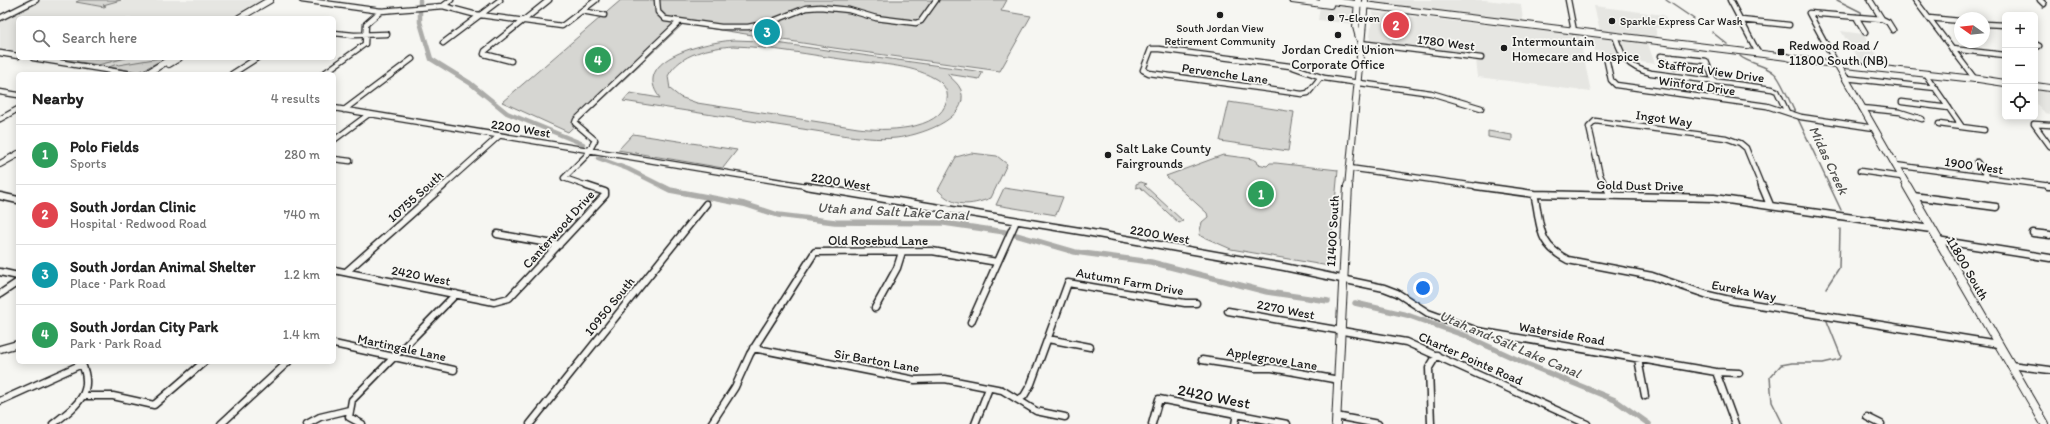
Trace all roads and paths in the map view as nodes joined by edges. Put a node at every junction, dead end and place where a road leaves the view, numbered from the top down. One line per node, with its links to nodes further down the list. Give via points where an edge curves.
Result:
1 (36, 0): 29 (street)
2 (270, 0): 26 (main road)
3 (275, 0): 27 (main road)
4 (302, 0): 22 (street)
5 (451, 0): 21 (street)
6 (500, 0): 25 (street)
7 (549, 0): 34 (street)
8 (596, 0): 23 (street)
9 (657, 0): 35 (street, via 659,15)
10 (936, 0): 35 (street, via 921,21 916,23 820,7 806,8 768,23 748,27)
11 (1292, 0): 18 (main road)
12 (1323, 0): 18 (main road)
13 (1568, 0): 40 (street)
14 (1730, 0): 32 (street)
15 (1870, 0): 31 (street)
16 (1915, 0): 30 (street)
17 (2040, 0): 19 (street)
18 (1357, 4): 20 (main road); 46 (main road, 11400 South, via 1356,27)
19 (2044, 4)
20 (1365, 5): 40 (main road, via 1460,20); 46 (main road, 11400 South)
21 (443, 6): 22 (street); 25 (street)
22 (381, 11): 44 (street, via 368,21)
23 (582, 12): 24 (street); 34 (street, via 562,26)
24 (604, 14)
25 (480, 15): 34 (street); 47 (street)
26 (242, 16)
27 (248, 16)
28 (1856, 17): 31 (street); 41 (street); 63 (street, via 1814,12 1808,14)
29 (0, 18)
30 (1929, 18): 33 (street); 48 (street)
31 (1882, 19): 39 (street, via 1888,22)
32 (1741, 20): 37 (street); 50 (street)
33 (1954, 20)
34 (522, 21): 62 (street, via 485,51 486,56)
35 (679, 22): 101 (street, via 576,120 577,126 595,140)
36 (1990, 24): 38 (street)
37 (1789, 25)
38 (2002, 25)
39 (1893, 30)
40 (1574, 31): 45 (main road)
41 (1866, 32)
42 (336, 33): 44 (street)
43 (387, 34): 44 (street)
44 (366, 35): 69 (street, via 362,48)
45 (1616, 36): 50 (main road); 54 (street)
46 (1360, 42): 56 (street, 1780 West); 75 (main road, 11400 South)
47 (443, 43)
48 (1952, 49): 51 (street); 73 (street)
49 (0, 52): 52 (street)
50 (1758, 53): 63 (main road)
51 (2002, 55)
52 (16, 56)
53 (1661, 56): 55 (street)
54 (1622, 57): 74 (street, Stafford View Drive, via 1630,66 1642,71); 89 (street, Winford Drive, via 1606,57 1611,80 1616,85 1767,106)
55 (1672, 57): 64 (street); 74 (street, via 1706,61)
56 (1481, 58)
57 (412, 59): 88 (street)
58 (45, 60): 65 (street)
59 (169, 60): 66 (main road)
60 (176, 60): 67 (main road)
61 (254, 60): 68 (street)
62 (511, 61)
63 (1836, 62): 70 (main road); 72 (main road, 11800 South); 73 (main road)
64 (1675, 66)
65 (119, 72)
66 (149, 72)
67 (156, 72)
68 (235, 72)
69 (326, 72)
70 (1926, 75): 73 (main road); 78 (street)
71 (1321, 77): 71 (street, Pervenche Lane, via 1308,93 1302,94 1149,74 1143,70 1151,49 1157,48 1290,66); 75 (street)
72 (1845, 78): 78 (street); 85 (main road, 11800 South)
73 (1975, 79): 76 (main road)
74 (1714, 81): 89 (street, Stafford View Drive, via 1777,91)
75 (1357, 83): 84 (street, via 1431,93); 108 (main road, 11400 South)
76 (2002, 83)
77 (2038, 86): 79 (main road)
78 (1936, 88): 86 (street)
79 (2050, 88)
80 (0, 92): 81 (street)
81 (16, 95)
82 (1902, 102): 86 (street)
83 (336, 108): 88 (street, 2200 West)
84 (1481, 108)
85 (1862, 108): 92 (street, via 1900,112); 95 (main road, 11800 South)
86 (1949, 108): 96 (street)
87 (16, 110): 91 (street)
88 (344, 110): 90 (street, 2200 West)
89 (1787, 112): 95 (street, Winford Drive, via 1801,117)
90 (369, 114): 98 (street, 2200 West); 99 (street)
91 (0, 119)
92 (1922, 120)
93 (1939, 124): 96 (street)
94 (2050, 125): 100 (street, via 2034,124)
95 (1872, 126): 107 (main road, 11800 South)
96 (1962, 127): 97 (street)
97 (1984, 130)
98 (499, 136): 101 (street, 2200 West); 133 (street, 10755 South)
99 (336, 139)
100 (2050, 146)
101 (589, 151): 121 (street, 2200 West); 127 (street, Canterwood Drive, via 564,178 605,192 605,195)
102 (16, 155): 106 (main road)
103 (336, 159): 104 (street)
104 (350, 161)
105 (1977, 162): 111 (street)
106 (0, 164)
107 (1895, 166): 110 (main road, 11800 South); 111 (street, 1900 West)
108 (1349, 168): 113 (street, Gold Dust Drive); 135 (main road, 11400 South)
109 (1860, 172): 110 (street)
110 (1902, 177): 116 (main road, 11800 South)
111 (1988, 178): 112 (street, 1900 West)
112 (2050, 186)
113 (1534, 194): 115 (street, Gold Dust Drive); 146 (street, Eureka Way, via 1545,244 1557,255 1568,260 1645,274 1734,301)
114 (0, 196): 117 (street)
115 (1611, 196): 119 (street, Gold Dust Drive, via 1694,196); 119 (street, Ingot Way, via 1600,175 1590,127 1593,122 1626,124 1737,141 1746,148)
116 (1913, 196): 120 (street); 122 (main road, 11800 South)
117 (16, 200)
118 (706, 204): 180 (street, 10950 South)
119 (1770, 205): 122 (street, Gold Dust Drive)
120 (1996, 207)
121 (1016, 221): 130 (street); 135 (street, 2200 West)
122 (1931, 229): 126 (main road, 11800 South)
123 (2033, 233): 125 (street)
124 (497, 234): 127 (street)
125 (2050, 235)
126 (1937, 240): 129 (street); 146 (main road, 11800 South)
127 (559, 245): 139 (street, Canterwood Drive, via 517,291)
128 (902, 252): 130 (street, Old Rosebud Lane, via 939,252); 141 (street, via 900,262); 150 (street, Old Rosebud Lane, via 815,252)
129 (2050, 258)
130 (997, 262): 143 (street)
131 (336, 270): 133 (street, 2420 West)
132 (0, 272): 134 (street)
133 (346, 272): 138 (street, 2420 West)
134 (16, 276)
135 (1343, 280): 144 (main road, 11400 South); 154 (street, Waterside Road, via 1384,288 1397,293 1428,313 1478,331)
136 (16, 283): 137 (street)
137 (0, 294)
138 (456, 294): 139 (street, 2420 West, via 494,302); 153 (street)
139 (503, 301)
140 (1196, 303): 145 (street, Autumn Farm Drive, via 1068,283)
141 (875, 308)
142 (1228, 311): 144 (street, 2270 West)
143 (971, 322)
144 (1341, 331): 152 (street, Charter Pointe Road, via 1401,340); 165 (main road, 11400 South)
145 (1048, 338): 149 (street); 169 (street, Autumn Farm Drive, via 1032,384)
146 (1998, 344): 160 (main road, 11800 South)
147 (16, 345): 151 (street)
148 (336, 345): 153 (street, Martingale Lane)
149 (1090, 347)
150 (753, 348): 166 (street, Sir Barton Lane, via 914,380 945,379); 181 (street, Old Rosebud Lane, via 737,384)
151 (0, 349)
152 (1437, 355): 187 (street, via 1429,368); 188 (street, Charter Pointe Road)
153 (394, 357): 161 (street, Martingale Lane); 171 (street, via 352,400)
154 (1638, 359): 163 (street, Waterside Road); 168 (street)
155 (1202, 360): 165 (street, Applegrove Lane, via 1272,368)
156 (79, 364): 170 (street)
157 (82, 364): 167 (street, via 89,378)
158 (202, 364): 167 (street, via 154,405 113,396)
159 (286, 364): 177 (street)
160 (2010, 365): 162 (street); 191 (main road, 11800 South)
161 (454, 370)
162 (2050, 370)
163 (1716, 372): 164 (street, Waterside Road); 189 (street)
164 (1739, 373)
165 (1339, 380): 175 (main road, 11400 South)
166 (989, 388): 169 (street, Sir Barton Lane, via 1008,392); 182 (street)
167 (83, 396): 176 (street)
168 (1645, 396)
169 (1019, 399): 173 (street, Sir Barton Lane, via 1036,411)
170 (0, 401)
171 (349, 410): 178 (street, via 332,413); 179 (street, via 350,417)
172 (1237, 414): 183 (street, 2420 West, via 1159,399); 184 (street); 185 (street, 2420 West)
173 (1065, 417)
174 (1867, 417): 190 (street)
175 (1336, 420): 186 (street)
176 (53, 424)
177 (221, 424)
178 (307, 424)
179 (362, 424)
180 (530, 424)
181 (711, 424)
182 (975, 424)
183 (1152, 424)
184 (1235, 424)
185 (1287, 424)
186 (1378, 424)
187 (1430, 424)
188 (1587, 424)
189 (1735, 424)
190 (1881, 424)
191 (2045, 424)

